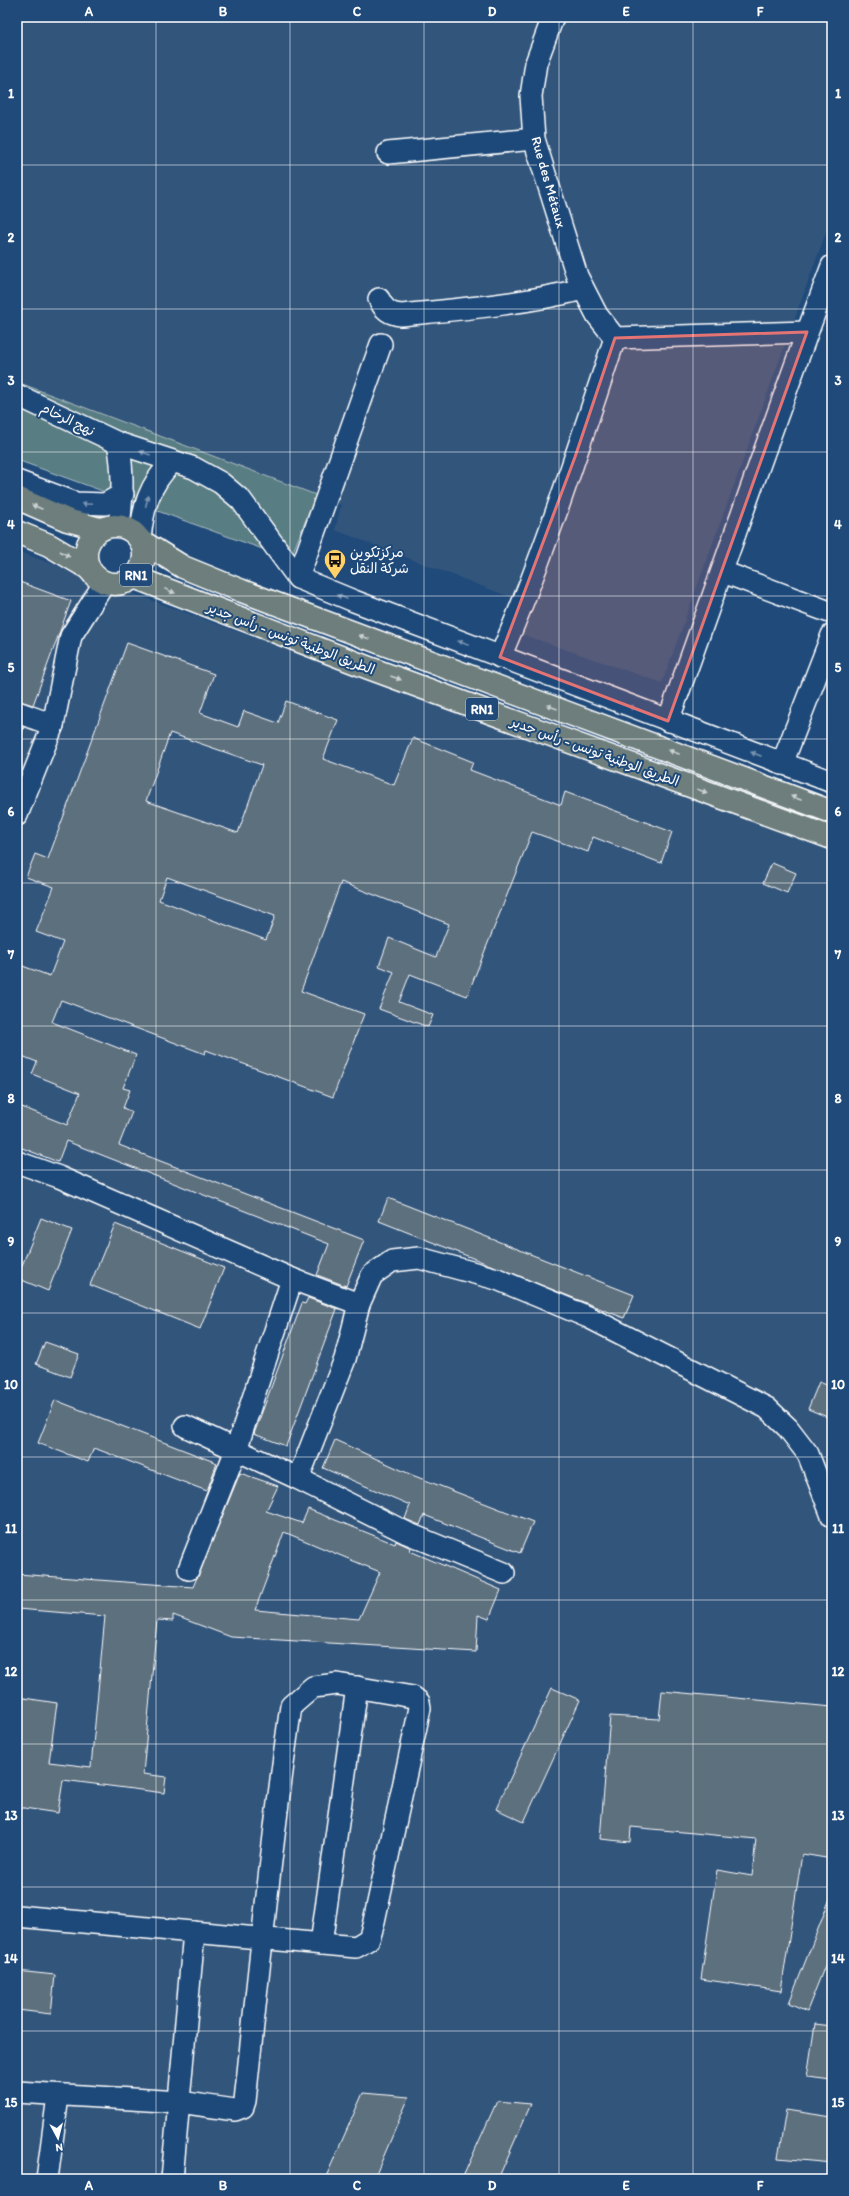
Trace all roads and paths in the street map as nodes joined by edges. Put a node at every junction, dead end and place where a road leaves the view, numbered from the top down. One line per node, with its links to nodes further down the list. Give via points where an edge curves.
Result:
1 (553, 17): 2 (street, Rue des Métaux, via 536,63 531,96)
2 (534, 139): 3 (street); 5 (street, Rue des Métaux, via 576,276)
3 (388, 154)
4 (832, 266): 7 (street)
5 (583, 289): 6 (street, via 503,304 401,315 391,314); 8 (street, Rue des Métaux, via 597,315)
6 (379, 299)
7 (807, 332): 8 (street); 20 (street)
8 (615, 338): 26 (street, via 562,495)
9 (381, 344): 22 (street)
10 (17, 395): 11 (street, نهج الرخام)
11 (118, 444): 12 (street, نهج الرخام, one-way to 11); 14 (street, via 122,463)
12 (172, 462): 18 (street, one-way to 12, via 151,489 160,474); 22 (street, نهج الرخام, via 194,468 221,483 241,500)
13 (17, 481): 14 (street, one-way to 13, via 105,504 76,503)
14 (123, 494): 16 (street)
15 (17, 498): 16 (main road, RN1, one-way to 15, via 67,520)
16 (110, 527): 18 (main road, RN1, via 134,532); 19 (main road, via 93,534 87,546)
17 (17, 532): 19 (main road, RN1, one-way to 19, via 49,545)
18 (140, 540): 21 (main road, RN1, via 144,560); 32 (main road, الطريق الوطنية تونس - رأس جدير / RN1, one-way to 18, via 249,594 183,567)
19 (88, 568): 23 (main road, RN1, via 92,574)
20 (722, 572): 24 (street); 28 (street)
21 (134, 577): 23 (main road, RN1, via 115,584); 34 (main road, الطريق الوطنية تونس - رأس جدير / RN1, one-way to 34, via 369,668)
22 (298, 578): 26 (street, one-way to 22)
23 (105, 582): 29 (street, via 71,636)
24 (832, 613)
25 (832, 634): 30 (street)
26 (500, 657): 28 (street, one-way to 26)
27 (17, 712): 29 (street)
28 (668, 721): 30 (street, one-way to 28)
29 (53, 725): 33 (street)
30 (782, 764): 31 (street)
31 (832, 782)
32 (832, 812)
33 (17, 815)
34 (832, 838)
35 (17, 1162): 36 (street, via 59,1177)
36 (292, 1280): 37 (street); 39 (street)
37 (360, 1304): 40 (street, via 345,1359); 41 (street, via 372,1275 392,1262 419,1258 497,1279 588,1317 767,1408 788,1428 808,1454)
38 (185, 1426): 39 (street)
39 (236, 1450): 40 (street); 42 (street)
40 (297, 1478): 43 (street, via 406,1533)
41 (832, 1516)
42 (189, 1569)
43 (504, 1573)
44 (357, 1687): 47 (street, via 337,1684 313,1687 291,1706); 48 (street); 48 (street, via 413,1697 419,1702 420,1708 369,1939 356,1947)
45 (17, 1916): 46 (street)
46 (194, 1932): 47 (street); 51 (street)
47 (262, 1938): 48 (street); 51 (street, via 243,2107 235,2110)
48 (321, 1944)
49 (17, 2092): 50 (street)
50 (58, 2096): 51 (street); 52 (street)
51 (180, 2102): 53 (street)
52 (47, 2179)
53 (172, 2179)

